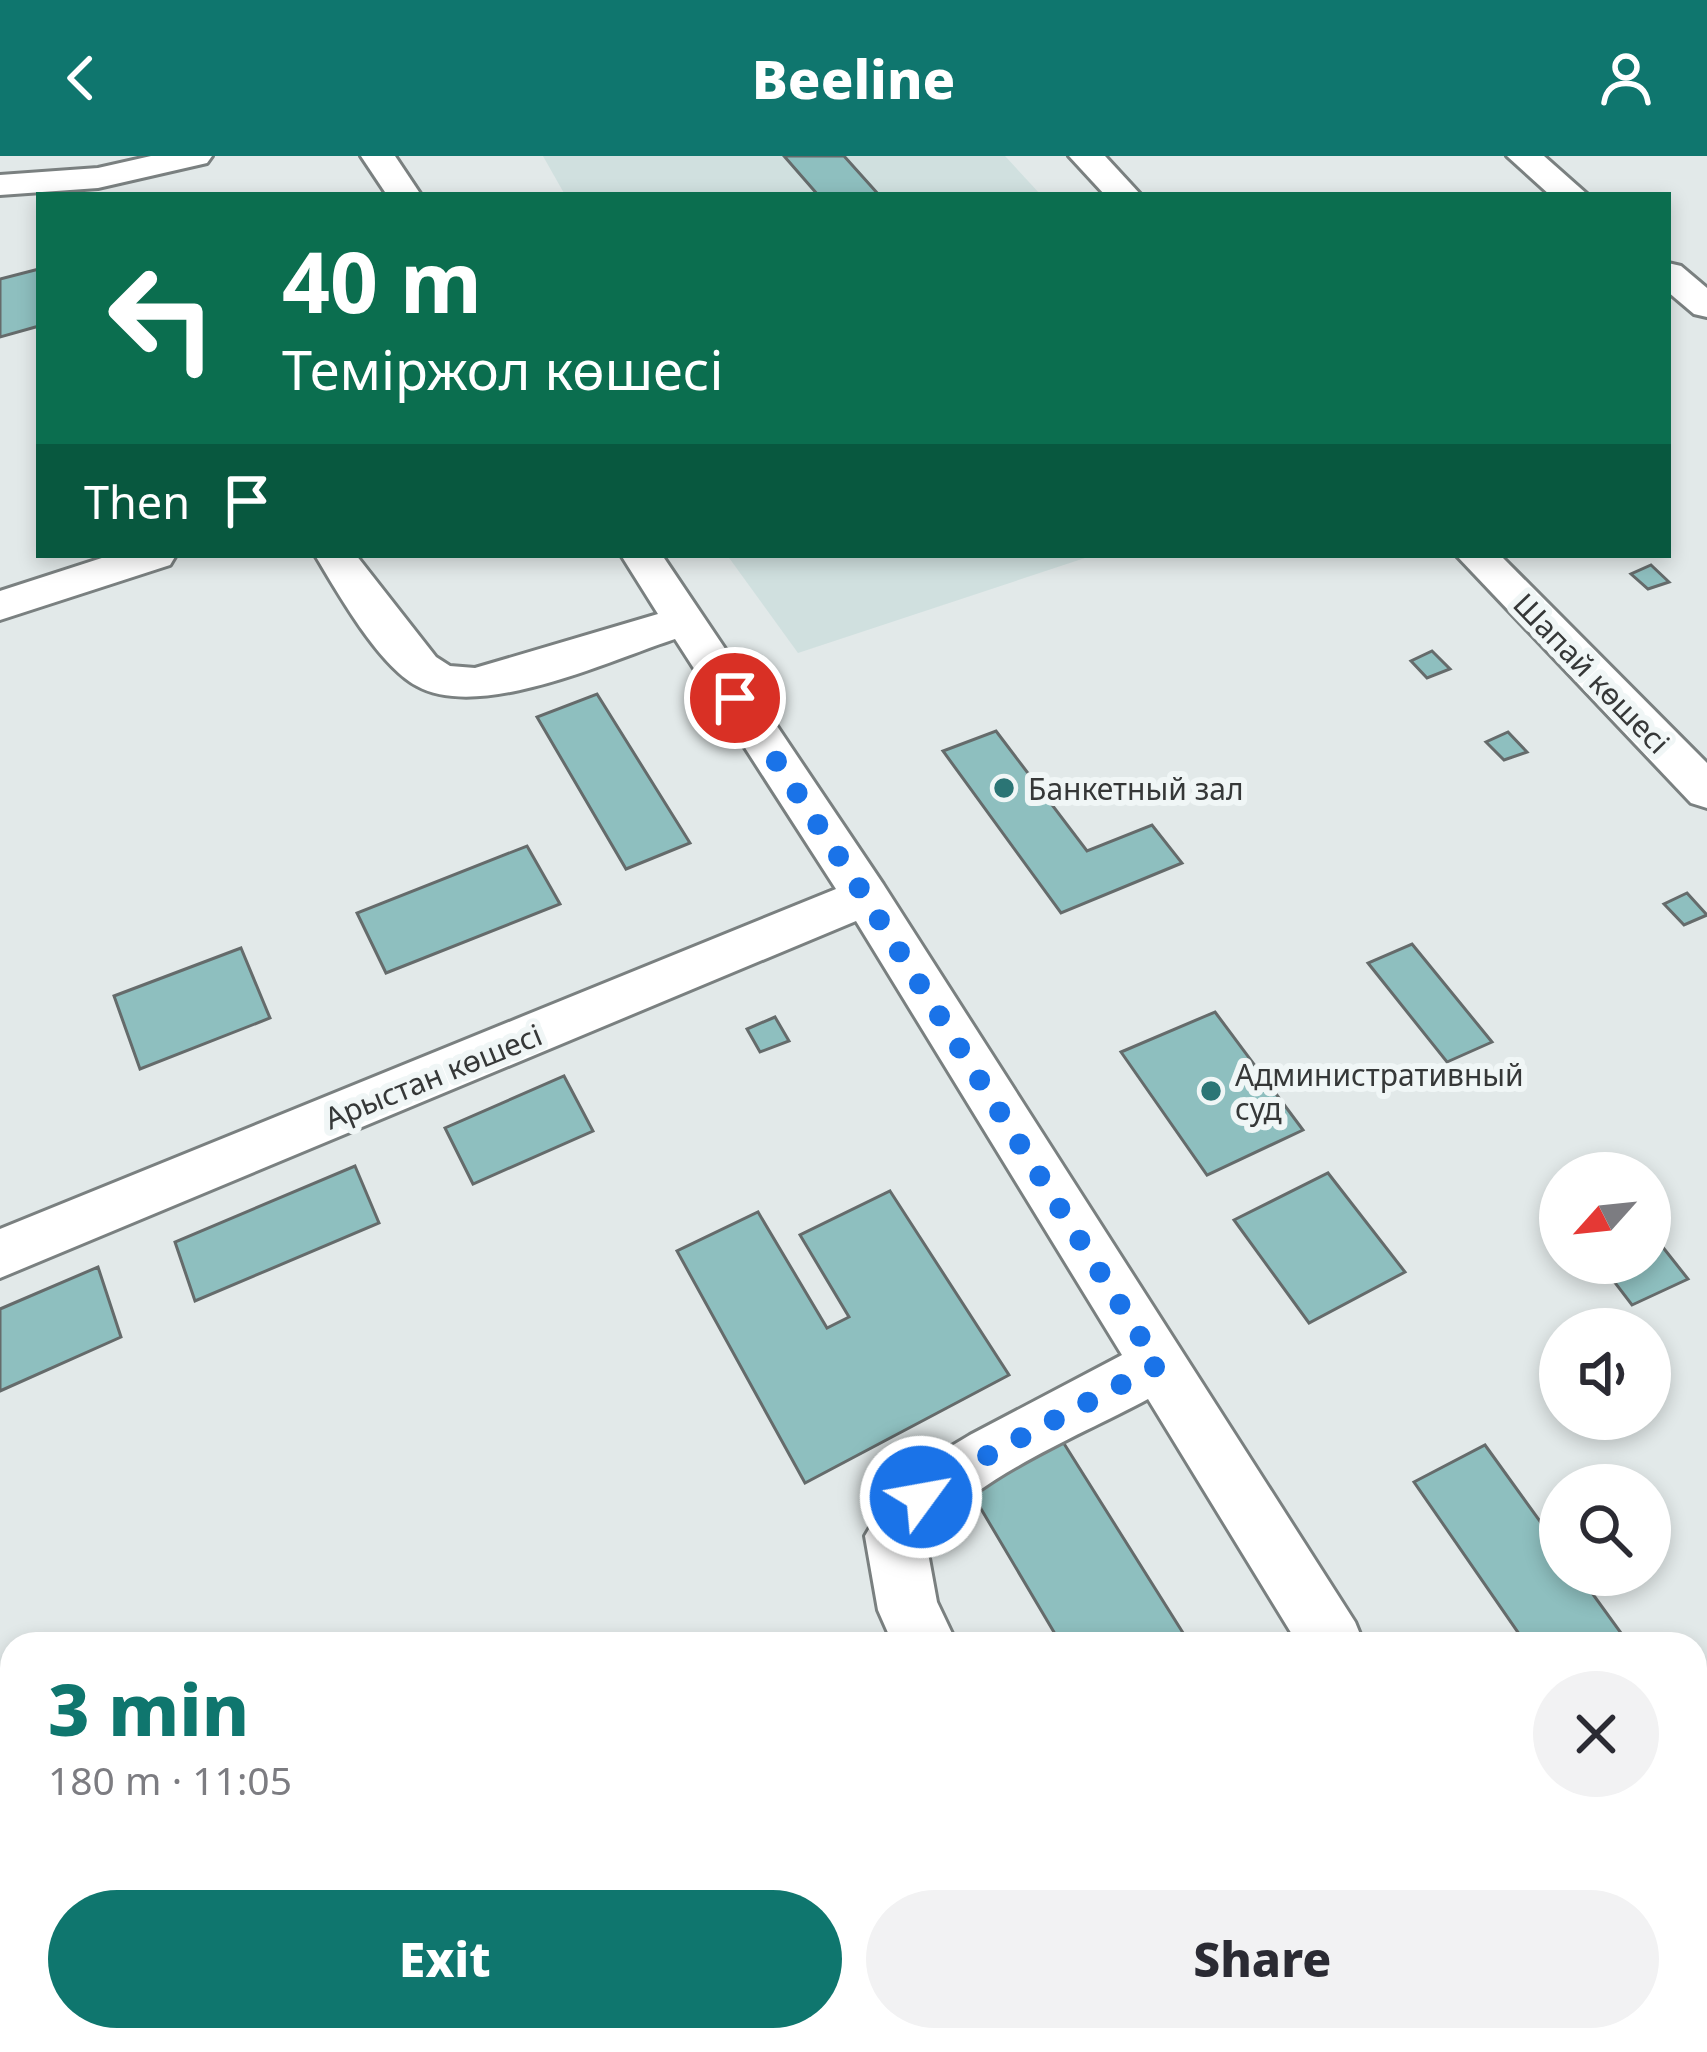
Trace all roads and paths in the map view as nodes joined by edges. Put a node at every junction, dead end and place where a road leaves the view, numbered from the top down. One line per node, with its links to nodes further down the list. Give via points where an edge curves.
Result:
1 (195, 156): 5 (street, via 98,178)
2 (378, 156): 6 (street)
3 (1086, 156): 7 (street)
4 (1524, 156): 8 (street)
5 (0, 185)
6 (402, 192)
7 (1121, 192)
8 (1567, 192)
9 (1671, 276): 10 (street)
10 (1707, 306)
11 (146, 558): 15 (street)
12 (337, 558): 16 (street, via 427,674 458,684 490,683)
13 (643, 558): 16 (street)
14 (1479, 558): 17 (street, Шапай көшесі)
15 (0, 606)
16 (684, 620): 18 (street)
17 (1707, 791)
18 (866, 897): 19 (street, Арыстан көшесі); 20 (street)
19 (0, 1254)
20 (1158, 1365): 21 (street, via 921,1497 895,1536); 22 (street)
21 (920, 1632)
22 (1325, 1632)

